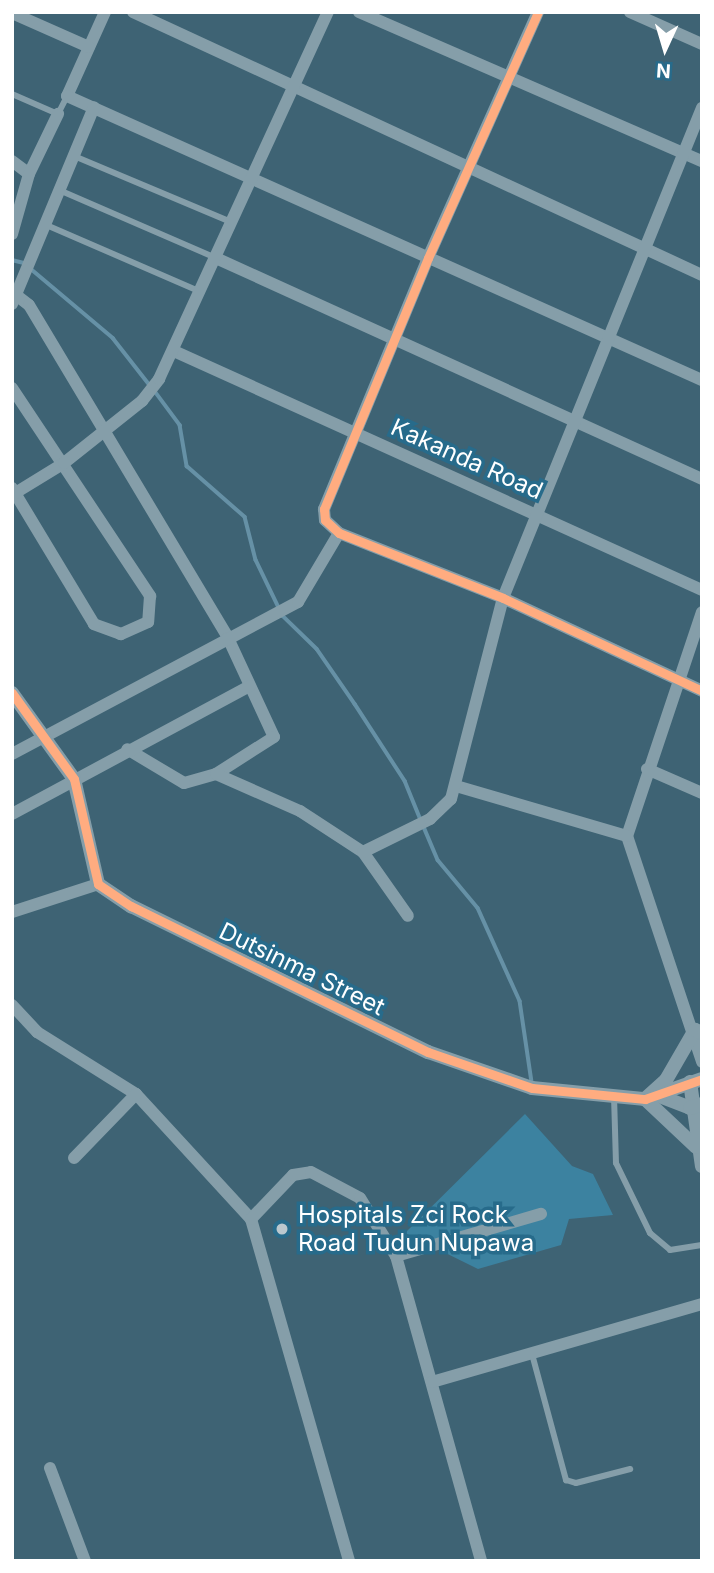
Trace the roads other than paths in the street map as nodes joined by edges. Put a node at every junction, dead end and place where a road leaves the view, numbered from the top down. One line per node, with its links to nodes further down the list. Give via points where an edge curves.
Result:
1 (105, 12): 9 (street)
2 (133, 12): 11 (street)
3 (328, 12): 11 (street)
4 (359, 12): 10 (street)
5 (538, 12): 10 (street)
6 (630, 12): 8 (street)
7 (12, 13): 9 (street)
8 (702, 44)
9 (89, 47): 13 (street)
10 (508, 77): 17 (street); 21 (street)
11 (294, 86): 21 (street); 23 (street)
12 (12, 94): 16 (lane)
13 (67, 96): 14 (street); 16 (lane)
14 (94, 107): 18 (street); 23 (street)
15 (702, 108): 17 (street)
16 (58, 114): 22 (street)
17 (681, 152): 20 (street); 28 (street)
18 (74, 156): 24 (street); 25 (lane)
19 (12, 161): 22 (street)
20 (702, 161)
21 (467, 169): 28 (street); 29 (street)
22 (29, 174): 27 (street)
23 (251, 179): 25 (street); 29 (street)
24 (57, 190): 26 (street); 30 (lane)
25 (233, 222): 30 (street)
26 (44, 224): 32 (lane); 33 (street)
27 (12, 234)
28 (645, 249): 31 (street); 34 (street)
29 (428, 258): 34 (street); 35 (street)
30 (218, 259): 32 (street); 35 (street)
31 (702, 275)
32 (202, 293): 36 (street)
33 (14, 299): 41 (street, via 29,305)
34 (604, 336): 37 (street); 39 (street)
35 (395, 341): 39 (street); 40 (street)
36 (176, 352): 40 (street, Kakanda Road); 41 (street, via 142,401)
37 (702, 380)
38 (12, 388): 42 (street)
39 (572, 415): 43 (street); 45 (street)
40 (356, 432): 45 (street, Kakanda Road); 46 (street, via 324,509)
41 (102, 433): 42 (street); 50 (street)
42 (64, 463): 44 (street); 44 (street, via 150,596 148,622 135,632 108,633 94,624)
43 (702, 479)
44 (13, 492)
45 (536, 513): 47 (street, Kakanda Road); 48 (street)
46 (339, 533): 48 (street); 50 (street, via 293,604)
47 (702, 590)
48 (503, 598): 51 (street); 61 (street)
49 (702, 612): 51 (street)
50 (228, 638): 52 (street); 55 (street)
51 (676, 679): 53 (street); 58 (street)
52 (250, 686): 56 (street); 59 (street, via 274,737)
53 (702, 691)
54 (12, 693): 55 (street)
55 (43, 739): 57 (street); 60 (street)
56 (127, 748): 59 (street, via 184,783); 60 (street)
57 (12, 754)
58 (647, 769): 62 (street); 64 (street)
59 (216, 774): 65 (street, via 300,811)
60 (74, 779): 63 (street); 66 (street)
61 (456, 786): 64 (street); 65 (street, via 430,819)
62 (702, 793)
63 (12, 814)
64 (627, 836): 70 (street)
65 (363, 852): 68 (street)
66 (98, 884): 67 (street); 74 (street, Dutsinma Street, via 428,1052 533,1088)
67 (12, 912)
68 (408, 916)
69 (12, 1005): 73 (street, via 37,1032)
70 (698, 1032): 71 (street); 76 (street, via 666,1080)
71 (700, 1059): 72 (street)
72 (696, 1081): 75 (street, Dutsinma Street); 77 (street)
73 (136, 1094): 79 (street); 82 (street)
74 (614, 1095): 76 (street, Dutsinma Street); 83 (lane, via 616,1163 650,1233 670,1250)
75 (662, 1097): 76 (street, Dutsinma Street); 77 (street, Dutsinma Street)
76 (645, 1098): 78 (street)
77 (696, 1106): 78 (street)
78 (696, 1147): 80 (street)
79 (74, 1158)
80 (702, 1166)
81 (541, 1214): 84 (street)
82 (251, 1219): 84 (street, via 293,1175 311,1172 360,1198); 91 (street)
83 (702, 1245)
84 (396, 1256): 87 (street)
85 (702, 1304): 86 (street)
86 (532, 1354): 87 (street); 89 (lane, via 566,1480 576,1483)
87 (432, 1382): 92 (street)
88 (50, 1468): 90 (street)
89 (630, 1469)
90 (85, 1561)
91 (349, 1561)
92 (481, 1561)

